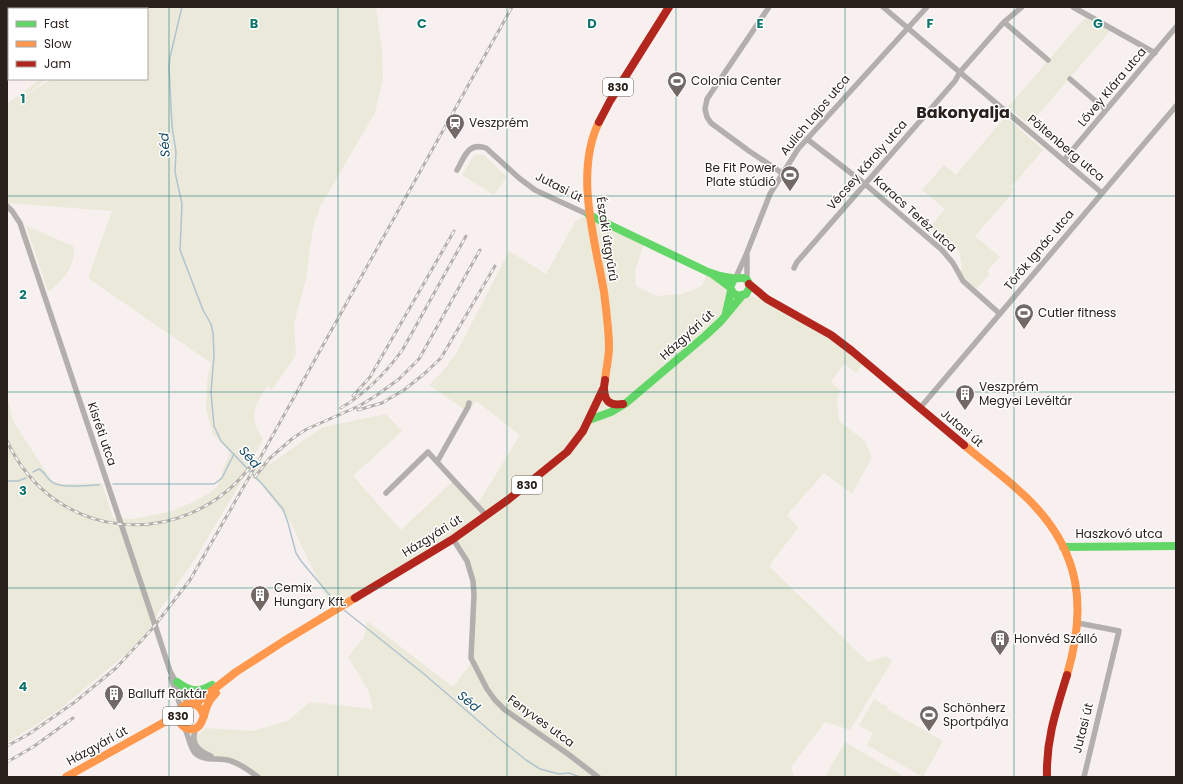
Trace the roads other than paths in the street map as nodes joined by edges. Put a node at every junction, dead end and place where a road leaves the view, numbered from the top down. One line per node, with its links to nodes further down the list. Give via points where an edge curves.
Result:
1 (669, 7): 23 (main road, Északi útgyűrű / 830, via 610,101 597,127 587,183)
2 (770, 7): 19 (street, via 707,99 705,109 711,123)
3 (883, 7): 9 (street, Pöltenberg utca)
4 (926, 7): 9 (street, Aulich Lajos utca)
5 (1022, 7): 7 (street, Vécsey Károly utca)
6 (1073, 7): 10 (street)
7 (1004, 22): 11 (street); 12 (street, Vécsey Károly utca)
8 (1176, 27): 10 (street, Lővey Klára utca)
9 (907, 28): 12 (street, Pöltenberg utca); 16 (street, Aulich Lajos utca)
10 (1155, 53): 15 (street, Lővey Klára utca)
11 (1048, 60)
12 (960, 72): 17 (street, Pöltenberg utca); 20 (street, Vécsey Károly utca, via 955,81)
13 (1070, 79): 15 (street)
14 (1176, 106): 21 (street, Török Ignác utca)
15 (1106, 110): 17 (street, Lővey Klára utca)
16 (807, 139): 19 (street, Aulich Lajos utca); 20 (street, Karacs Teréz utca)
17 (1064, 160): 21 (street, Pöltenberg utca)
18 (457, 170): 23 (street, Jutasi út, via 469,150 477,146 486,148 535,190)
19 (782, 173): 24 (street, Aulich Lajos utca, via 770,194)
20 (865, 184): 25 (street, Vécsey Károly utca); 33 (street, Karacs Teréz utca, via 942,250 963,281)
21 (1102, 193): 33 (street, Török Ignác utca)
22 (7, 206): 46 (street, Kisréti utca, via 20,223)
23 (589, 215): 26 (main road, Jutasi út); 34 (main road, Északi útgyűrű / 830, via 604,294 609,347)
24 (746, 255): 27 (street, Aulich Lajos utca); 28 (street, Aulich Lajos utca)
25 (794, 268)
26 (711, 273): 27 (main road, Jutasi út); 29 (main road, Jutasi út)
27 (735, 278): 28 (main road, Jutasi út, via 741,277); 29 (main road)
28 (748, 282): 30 (main road, via 749,290); 31 (main road, Jutasi út)
29 (730, 289): 30 (main road, Jutasi út, via 736,296); 32 (main road, Házgyári út)
30 (744, 295): 31 (main road, Jutasi út); 32 (main road, Házgyári út)
31 (767, 299): 37 (main road, Jutasi út, via 831,335)
32 (726, 314): 36 (main road, Házgyári út, via 705,336)
33 (1000, 314): 37 (street, Török Ignác utca)
34 (604, 387): 36 (main road, via 603,395 606,400 614,405); 38 (main road, Északi útgyűrű / 830)
35 (469, 403): 39 (street)
36 (626, 403): 38 (main road, Házgyári út)
37 (920, 408): 44 (main road, Jutasi út, via 1030,501 1046,519)
38 (589, 420): 41 (main road, Házgyári út / 830, via 584,432 567,452)
39 (437, 462): 40 (street, via 428,452); 41 (street)
40 (386, 493)
41 (486, 515): 42 (main road, Házgyári út / 830)
42 (453, 539): 47 (main road, Házgyári út / 830); 58 (street, Fenyves utca, via 467,561 473,581 471,658 487,689 505,710)
43 (1176, 546): 44 (main road, Haszkovó utca)
44 (1063, 547): 45 (main road, Jutasi út, via 1076,590)
45 (1078, 623): 59 (main road, Jutasi út, via 1072,656 1051,724 1046,758); 60 (street, Jutasi út, via 1119,631)
46 (170, 671): 48 (street, Kisréti utca); 50 (street, Kisréti utca)
47 (236, 672): 48 (main road, via 198,692 186,689); 49 (main road, Házgyári út / 830); 51 (main road, Házgyári út / 830, via 213,696)
48 (177, 682): 49 (street, Kisréti utca, via 185,698)
49 (193, 703): 50 (main road, 830, via 185,704); 51 (main road, 830, via 200,707)
50 (180, 709): 52 (main road, 830, via 178,717); 54 (main road, 830, via 170,719)
51 (204, 716): 53 (main road, 830)
52 (183, 726): 53 (main road, 830, via 190,729); 54 (main road, 830, via 167,726); 55 (street, via 191,747 197,754)
53 (197, 727): 55 (street, via 194,738 197,748)
54 (140, 736): 56 (main road, Házgyári út / 830)
55 (219, 758): 57 (street, via 233,761)
56 (66, 777)
57 (258, 777)
58 (598, 777)
59 (1047, 777)
60 (1084, 777)

